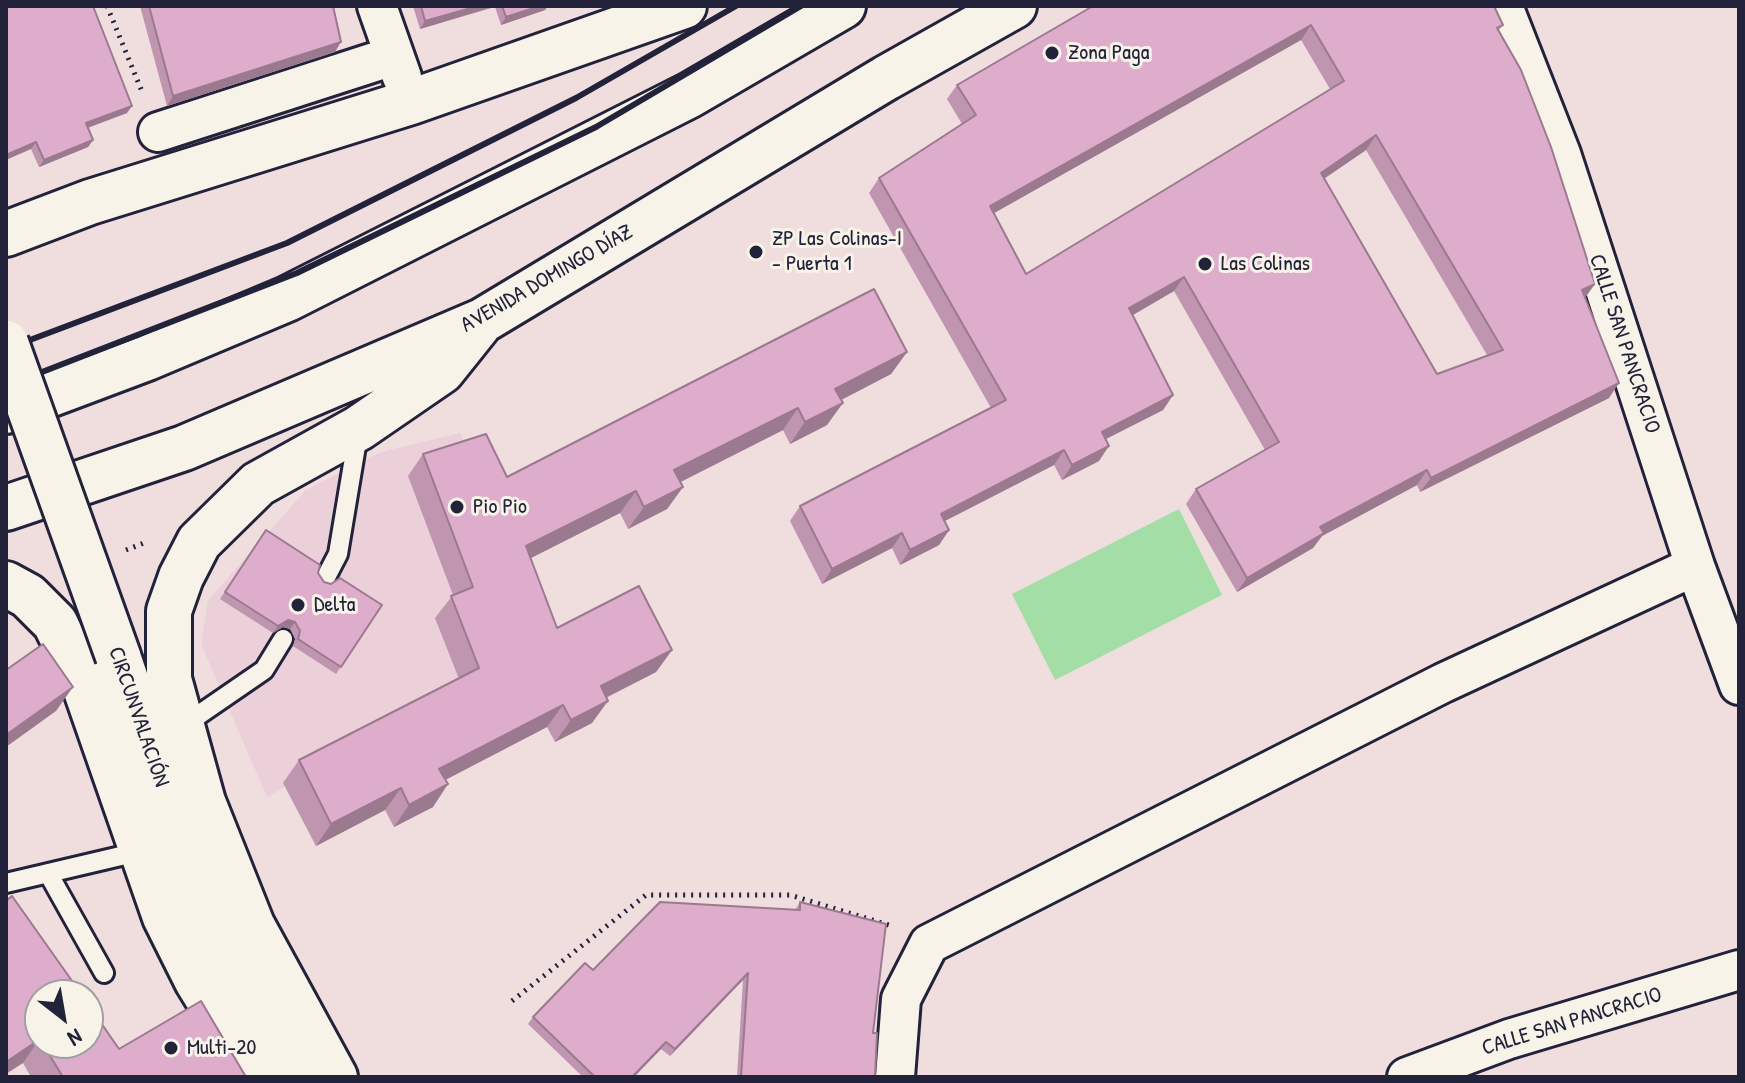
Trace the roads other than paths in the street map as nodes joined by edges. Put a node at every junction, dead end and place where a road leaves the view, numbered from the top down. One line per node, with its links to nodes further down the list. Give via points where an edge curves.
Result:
1 (377, 6): 6 (street)
2 (684, 6): 7 (main road)
3 (843, 6): 12 (main road, via 690,95 328,279 147,358)
4 (1014, 6): 10 (main road, AVENIDA DOMINGO DÍAZ)
5 (1503, 6): 15 (street, CALLE SAN PANCRACIO, via 1561,154)
6 (393, 56): 7 (street); 8 (street)
7 (411, 102): 9 (main road, via 90,202)
8 (158, 132)
9 (6, 234)
10 (482, 321): 13 (main road, via 442,371); 14 (main road, AVENIDA DOMINGO DÍAZ, via 184,448)
11 (6, 343): 27 (main road, CIRCUNVALACIÓN, bridge, via 201,900)
12 (6, 411)
13 (359, 428): 16 (lane, via 338,554); 20 (main road, via 258,484 199,542 169,611 169,679)
14 (6, 508)
15 (1695, 566): 19 (street, CALLE SAN PANCRACIO); 29 (street, via 1443,683 929,944 901,999)
16 (325, 579)
17 (6, 584): 21 (main road, via 28,596 55,623 81,676)
18 (283, 639): 20 (lane, via 264,670)
19 (1739, 685)
20 (184, 725): 28 (main road, via 203,802 252,925)
21 (142, 851): 22 (lane); 26 (main road, via 165,917 197,981)
22 (48, 873): 23 (lane); 25 (lane)
23 (6, 883)
24 (1739, 970): 30 (street, CALLE SAN PANCRACIO, via 1509,1039)
25 (104, 973)
26 (256, 1077)
27 (299, 1077)
28 (335, 1077)
29 (895, 1077)
30 (1407, 1077)

